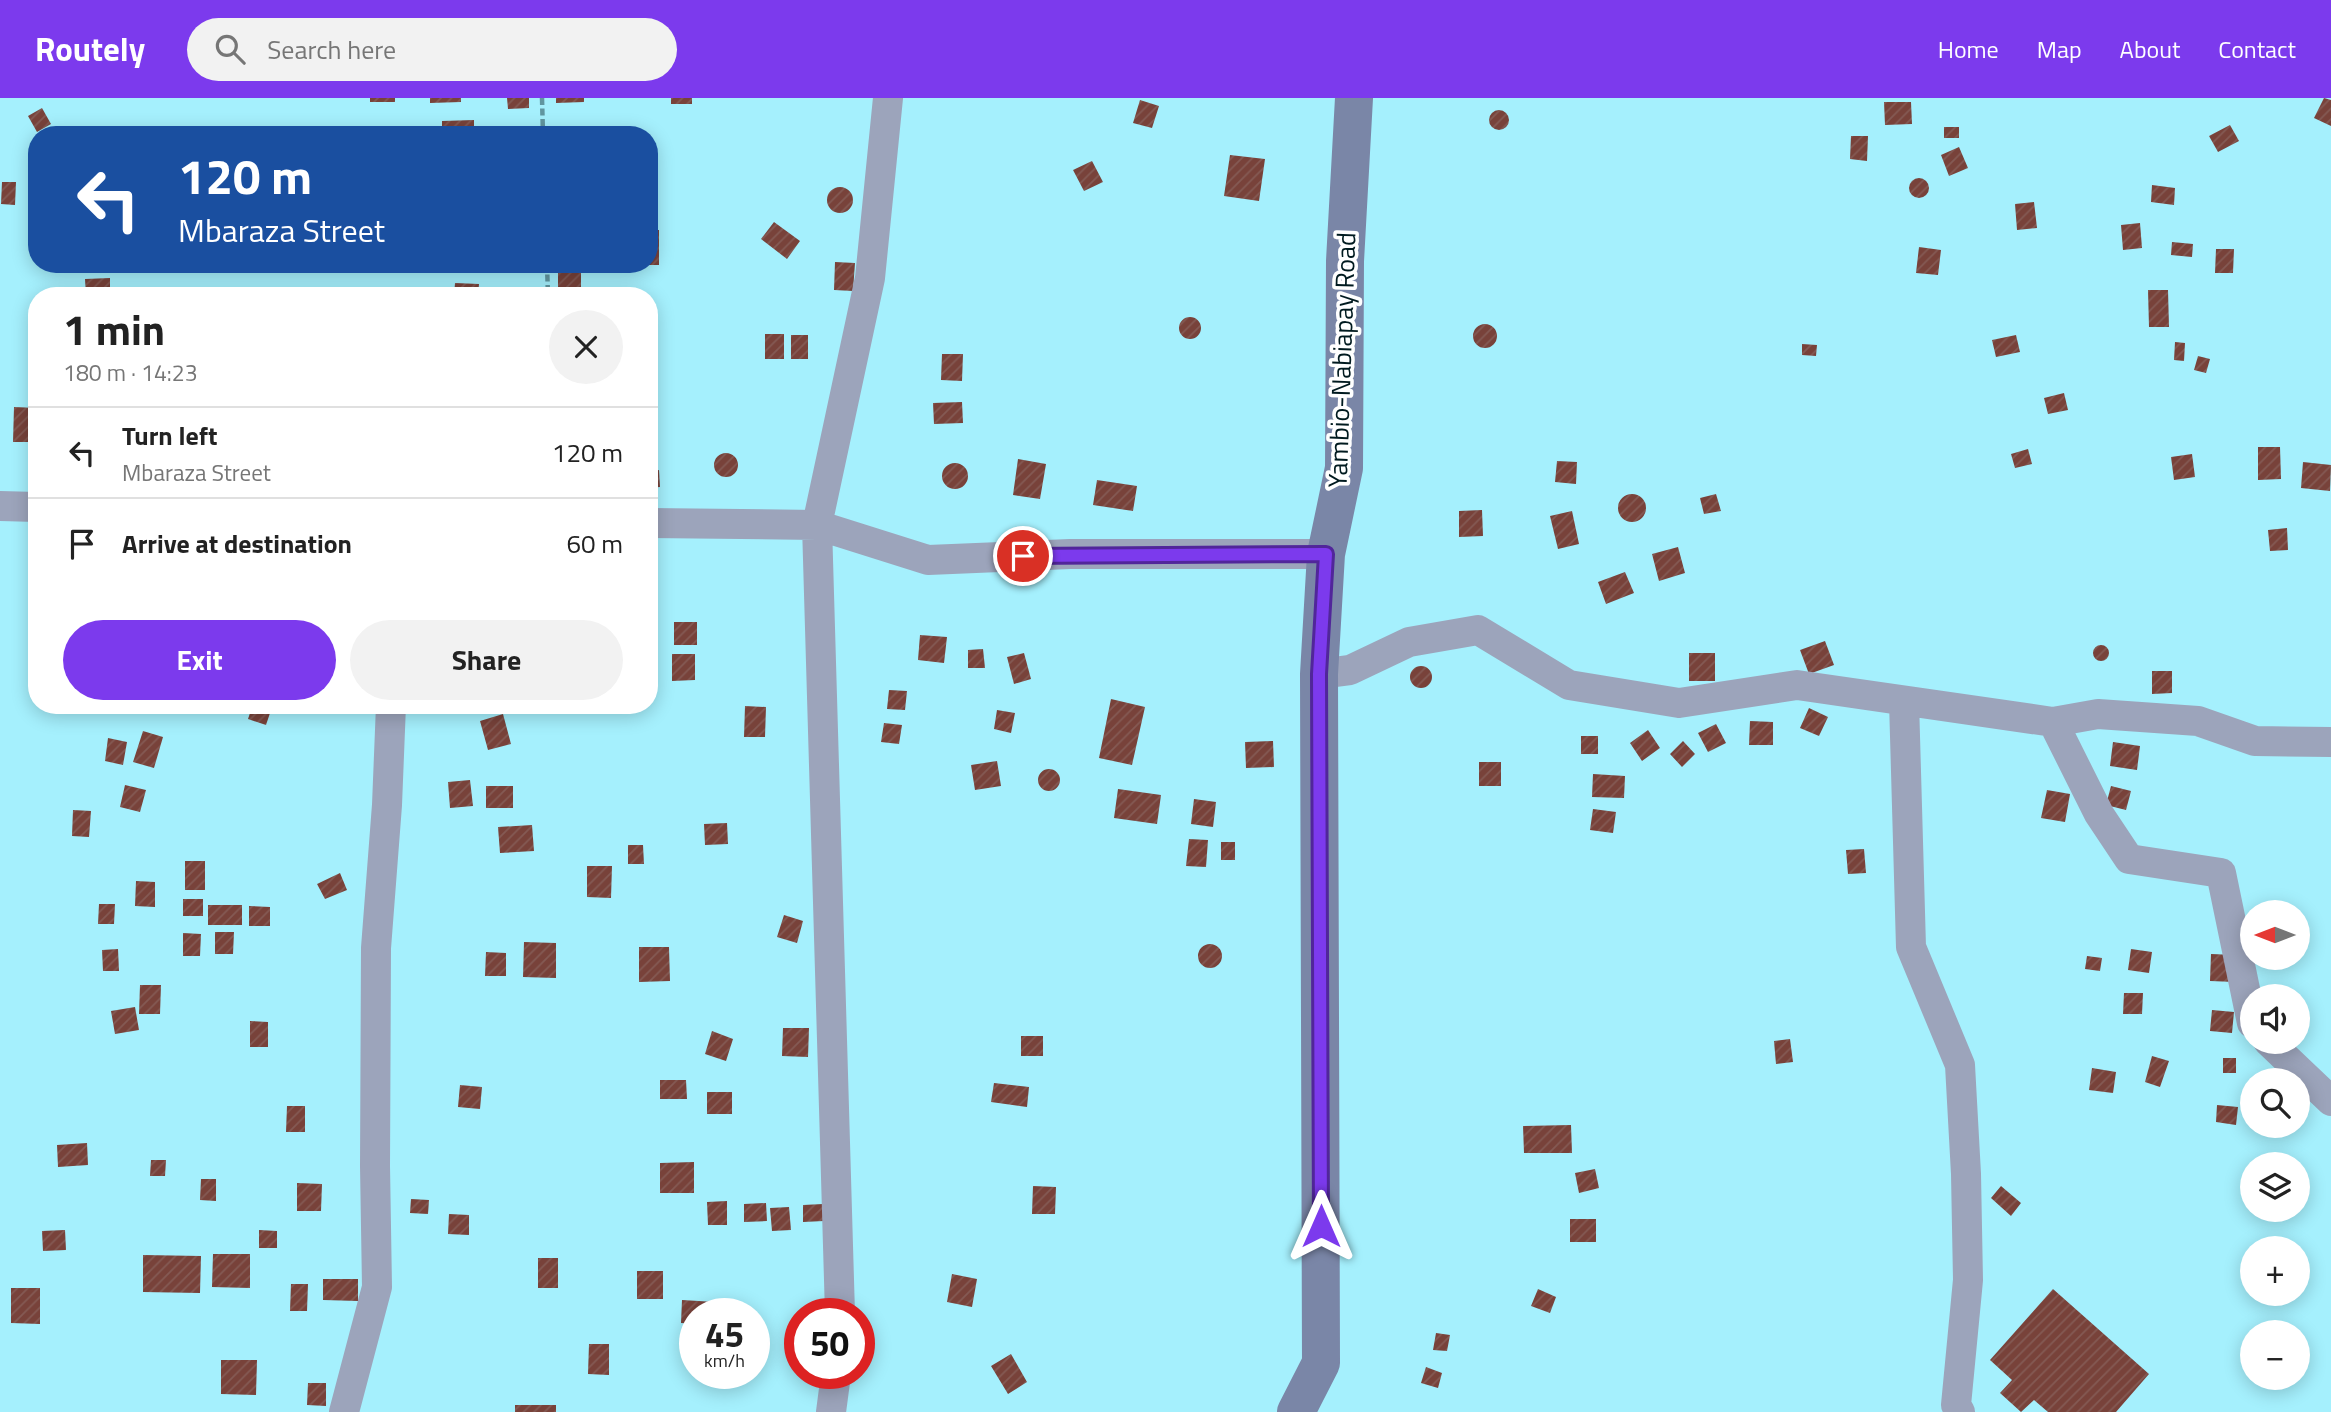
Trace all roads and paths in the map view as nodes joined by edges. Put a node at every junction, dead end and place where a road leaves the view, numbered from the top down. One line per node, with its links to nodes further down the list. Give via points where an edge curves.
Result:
1 (542, 98): 4 (path)
2 (888, 98): 8 (street, via 870,278)
3 (1354, 98): 9 (main road, Yambio-Nabiapay Road, via 1345,261 1344,468)
4 (543, 126)
5 (0, 506): 6 (street)
6 (28, 507)
7 (658, 523): 8 (street)
8 (817, 525): 9 (street, via 928,560 1070,554); 18 (street)
9 (1326, 554): 10 (main road, Yambio-Nabiapay Road)
10 (1319, 674): 11 (street, via 1350,670 1409,642 1478,630 1569,685 1679,703 1797,685); 22 (main road, Yambio-Nabiapay Road, via 1321,1363)
11 (1904, 701): 13 (street); 23 (street, via 1911,947 1960,1065 1968,1280 1956,1405)
12 (391, 714): 20 (street, via 376,948 377,1287)
13 (2053, 722): 14 (street, via 2098,714 2198,720 2255,740); 15 (street, via 2099,814 2129,859 2221,873)
14 (2331, 741)
15 (2244, 984)
16 (2282, 1054): 17 (street)
17 (2331, 1101)
18 (840, 1298)
19 (834, 1389): 21 (street)
20 (344, 1412)
21 (831, 1412)
22 (1296, 1412)
23 (1960, 1412)

